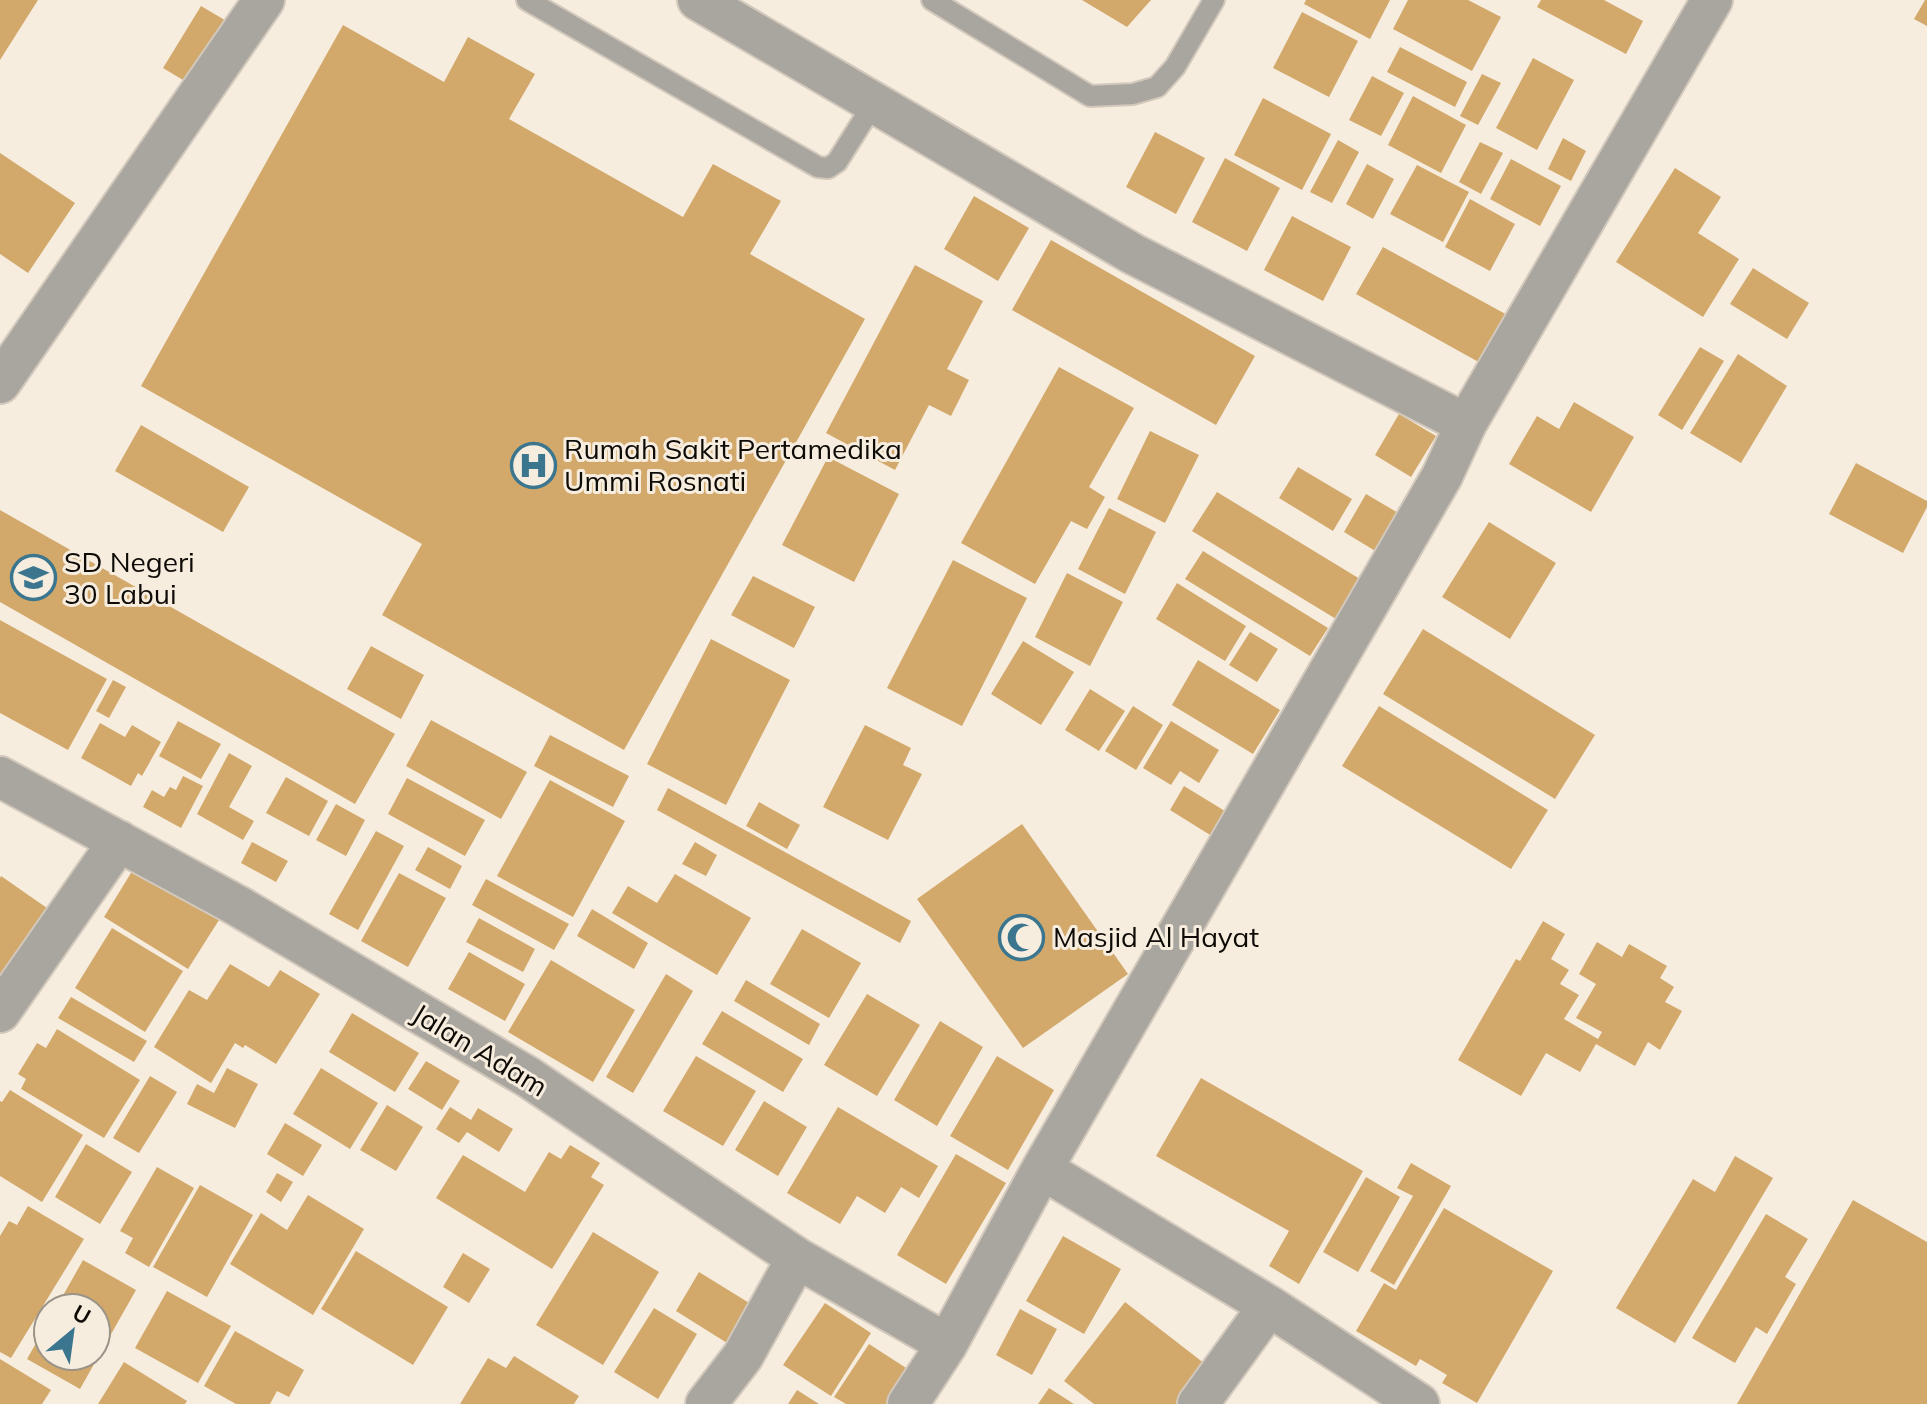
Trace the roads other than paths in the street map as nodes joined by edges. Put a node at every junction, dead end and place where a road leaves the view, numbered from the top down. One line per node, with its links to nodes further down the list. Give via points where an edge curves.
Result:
1 (264, 0): 8 (street)
2 (527, 0): 7 (lane, via 818,167 837,162)
3 (698, 0): 7 (street)
4 (932, 0): 5 (lane, via 1090,96 1157,87 1175,67)
5 (1214, 0)
6 (1712, 0): 9 (street)
7 (874, 103): 9 (street, via 1133,254)
8 (0, 383)
9 (1466, 424): 13 (street, via 1442,476)
10 (0, 777): 11 (street, Jalan Adam)
11 (119, 841): 12 (street); 14 (street, Jalan Adam, via 528,1077)
12 (0, 1012)
13 (1042, 1169): 15 (street); 16 (street)
14 (797, 1258): 16 (street, Jalan Adam); 17 (street, via 743,1356)
15 (1269, 1306): 19 (street); 20 (street)
16 (947, 1344): 18 (street)
17 (706, 1404)
18 (908, 1404)
19 (1198, 1404)
20 (1419, 1404)

